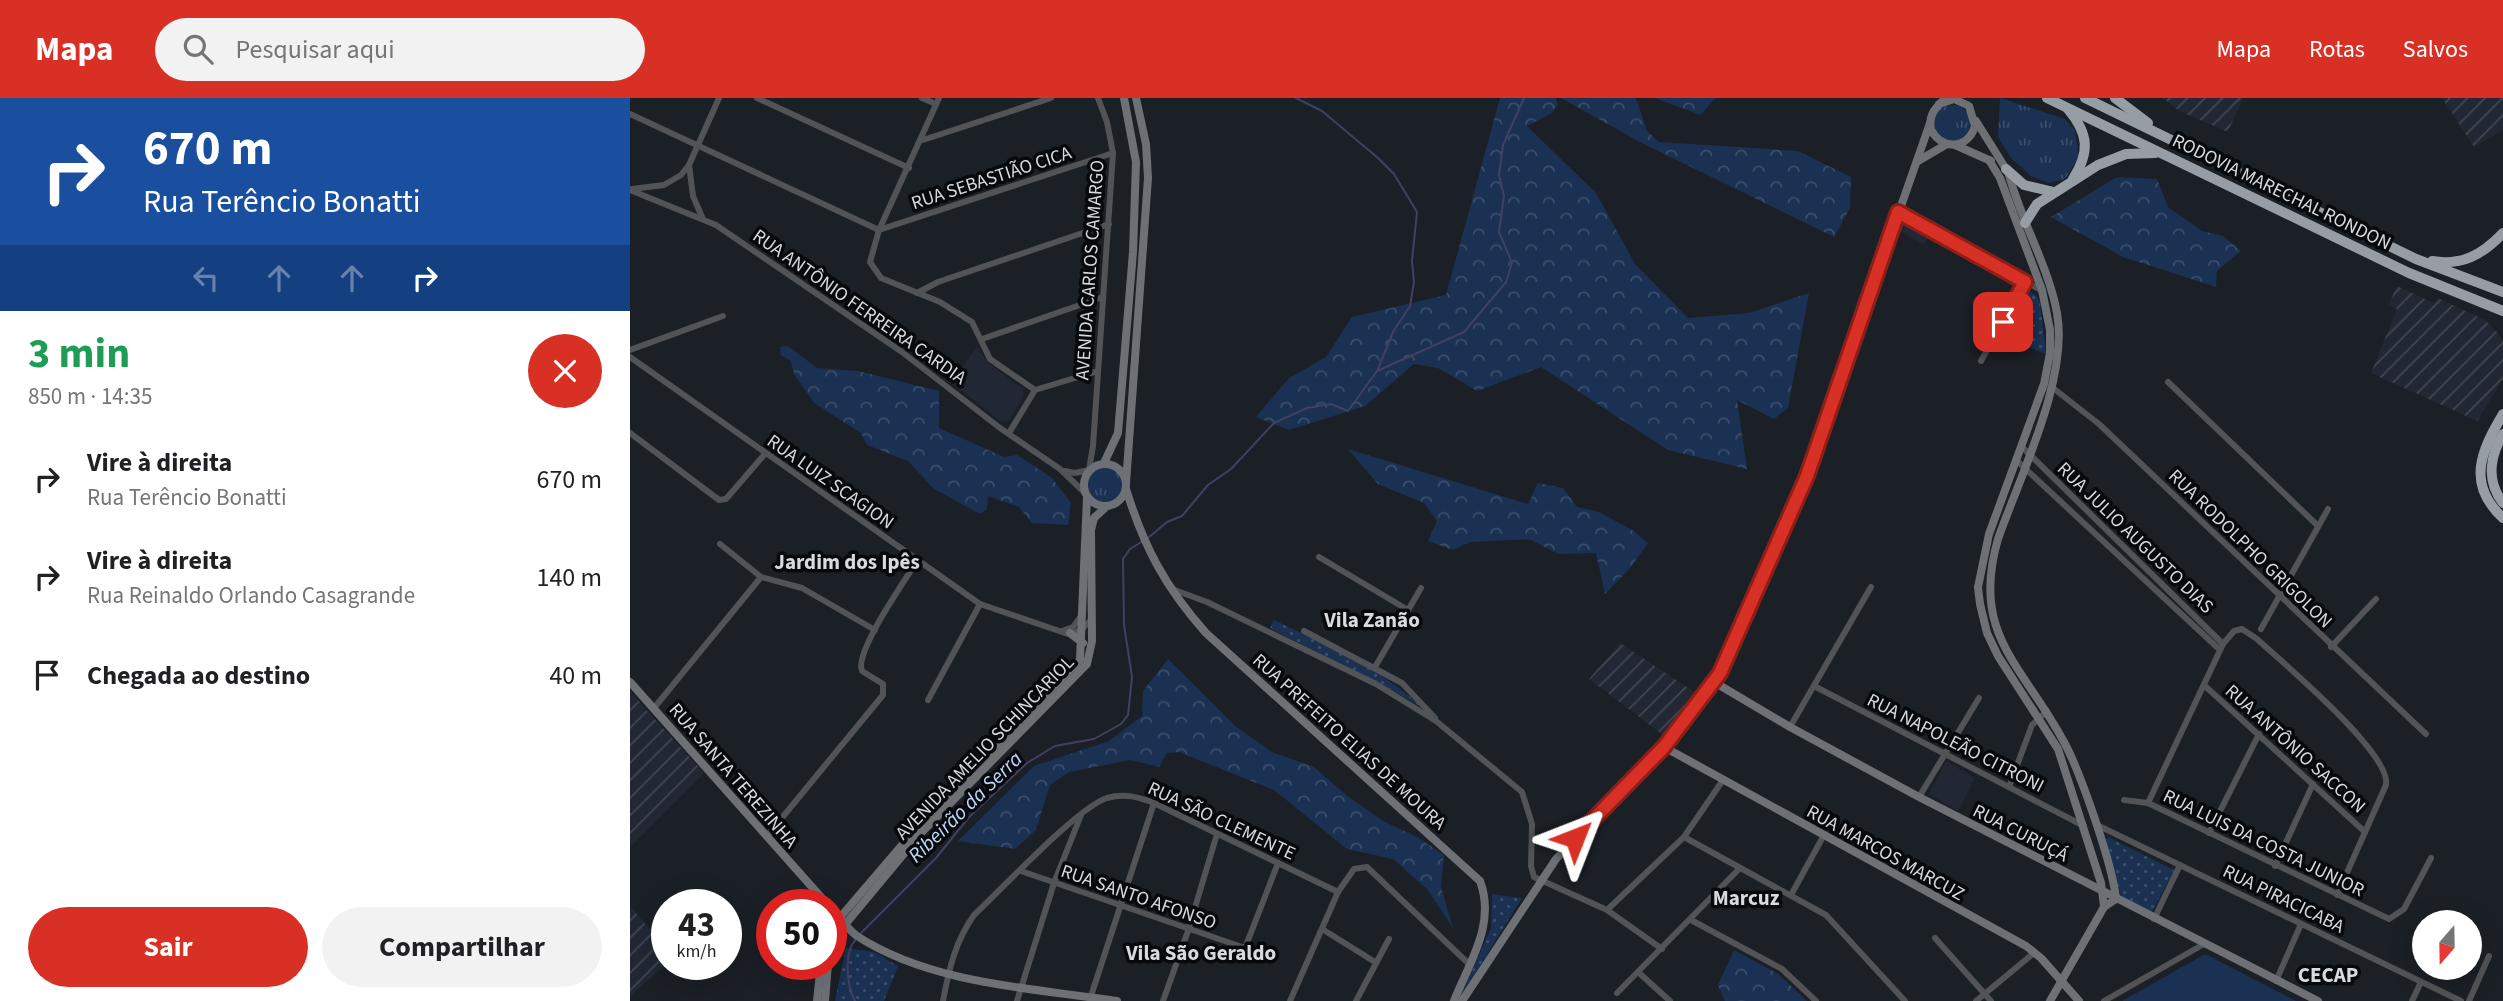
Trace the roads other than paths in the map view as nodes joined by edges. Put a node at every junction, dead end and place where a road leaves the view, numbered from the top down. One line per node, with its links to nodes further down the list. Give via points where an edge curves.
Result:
1 (719, 98): 20 (street)
2 (757, 98): 27 (street)
3 (922, 98): 12 (street)
4 (1051, 98): 19 (street)
5 (1098, 98): 22 (street, AVENIDA CARLOS CAMARGO)
6 (1124, 98): 66 (street, via 1136,162 1133,252 1118,433)
7 (1136, 98): 69 (street, via 1148,178)
8 (1970, 98): 16 (street)
9 (2047, 98): 14 (highway, RODOVIA MARECHAL RONDON)
10 (2085, 98): 18 (highway, RODOVIA MARECHAL RONDON)
11 (2115, 98): 18 (highway)
12 (938, 101): 19 (street)
13 (1942, 101): 16 (street, via 1962,101); 17 (street)
14 (2067, 107): 23 (highway, RODOVIA MARECHAL RONDON); 29 (highway, via 2081,126 2086,143 2086,155)
15 (630, 114): 20 (street)
16 (1974, 115): 21 (street, via 1975,126 1968,139); 28 (street)
17 (1930, 123): 21 (street, via 1935,136); 25 (street)
18 (2170, 139): 38 (highway, RODOVIA MARECHAL RONDON)
19 (923, 140): 27 (street)
20 (696, 145): 26 (street); 36 (street)
21 (1951, 145): 24 (street); 25 (street)
22 (1113, 153): 35 (street, AVENIDA CARLOS CAMARGO); 36 (street, RUA SEBASTIÃO CICA)
23 (2165, 155): 29 (highway, via 2126,153); 45 (highway, RODOVIA MARECHAL RONDON)
24 (1989, 160): 28 (street); 40 (street)
25 (1918, 162): 32 (street)
26 (689, 165): 30 (street, via 664,185); 33 (street, via 696,208)
27 (909, 168): 36 (street)
28 (2007, 170): 31 (highway, via 2033,189); 34 (street)
29 (2071, 182): 31 (highway)
30 (630, 190): 33 (street, RUA ANTÔNIO FERREIRA CARDIA)
31 (2057, 192): 34 (highway, via 2032,208)
32 (1898, 212): 39 (street); 101 (street, via 1807,476)
33 (704, 219): 59 (street, RUA ANTÔNIO FERREIRA CARDIA, via 791,274)
34 (2025, 223): 43 (street)
35 (1109, 224): 42 (street, via 938,282); 44 (street, AVENIDA CARLOS CAMARGO)
36 (879, 230): 42 (street, via 869,257 873,271)
37 (2503, 233): 38 (highway, via 2464,261 2445,264)
38 (2416, 259): 41 (highway, RODOVIA MARECHAL RONDON)
39 (2025, 282): 40 (street); 52 (street)
40 (2042, 290): 43 (street); 62 (street, via 2050,353 2044,384)
41 (2503, 292)
42 (918, 293): 49 (street, via 972,322)
43 (2052, 293): 55 (street, via 2060,332)
44 (1104, 297): 49 (street); 53 (street, AVENIDA CARLOS CAMARGO)
45 (2471, 300): 46 (highway, RODOVIA MARECHAL RONDON); 48 (highway)
46 (2503, 311)
47 (723, 316): 50 (street)
48 (2503, 320)
49 (982, 339): 56 (street, via 990,359)
50 (630, 350)
51 (630, 357): 64 (street, RUA LUIZ SCAGION)
52 (1981, 361)
53 (1098, 371): 56 (street); 61 (street, AVENIDA CARLOS CAMARGO)
54 (2168, 382): 76 (street)
55 (2053, 388): 63 (street); 84 (street, RUA RODOLPHO GRIGOLON, via 2099,424)
56 (1035, 390): 59 (street)
57 (2503, 414): 74 (highway, via 2483,452 2480,469 2486,497)
58 (630, 433): 64 (street, via 719,500 726,499)
59 (1009, 433): 67 (street, RUA ANTÔNIO FERREIRA CARDIA)
60 (2503, 434): 71 (highway, via 2490,464)
61 (1093, 446): 66 (street); 68 (street, AVENIDA CARLOS CAMARGO)
62 (2021, 446): 63 (street, RUA JULIO AUGUSTO DIAS); 65 (street)
63 (2029, 453): 65 (street); 97 (street, RUA JULIO AUGUSTO DIAS)
64 (764, 455): 79 (street, RUA LUIZ SCAGION)
65 (2020, 462): 97 (street, RUA JULIO AUGUSTO DIAS); 107 (street, via 1991,563 1988,591 2001,640)
66 (1103, 463): 68 (street); 69 (street, via 1121,471)
67 (1060, 469): 68 (street, via 1074,473); 70 (street, RUA ANTÔNIO FERREIRA CARDIA)
68 (1089, 470): 70 (street, AVENIDA AMELIO SCHINCARIOL, via 1084,479)
69 (1126, 486): 72 (street, AVENIDA AMELIO SCHINCARIOL, via 1121,499); 75 (street, RUA PREFEITO ELIAS DE MOURA)
70 (1086, 495): 72 (street, via 1096,504); 88 (street, AVENIDA AMELIO SCHINCARIOL)
71 (2503, 503)
72 (1110, 505): 75 (street); 89 (street, AVENIDA AMELIO SCHINCARIOL, via 1094,518 1091,530)
73 (2328, 509): 76 (street)
74 (2503, 518)
75 (1133, 519): 83 (street, RUA PREFEITO ELIAS DE MOURA)
76 (2318, 526): 84 (street)
77 (720, 544): 80 (street)
78 (1319, 557): 87 (street)
79 (917, 561): 86 (street, RUA LUIZ SCAGION); 91 (street)
80 (761, 577): 91 (street, via 802,588); 106 (street)
81 (1871, 587): 102 (street)
82 (1421, 588): 87 (street)
83 (1169, 589): 108 (street, via 1207,602 1376,684); 162 (street, RUA PREFEITO ELIAS DE MOURA, via 1206,633 1480,881 1486,917)
84 (2279, 596): 90 (street); 98 (street, RUA RODOLPHO GRIGOLON)
85 (2376, 599): 98 (street)
86 (980, 604): 94 (street, RUA LUIZ SCAGION); 105 (street)
87 (1408, 610): 99 (street)
88 (1082, 616): 92 (street, AVENIDA AMELIO SCHINCARIOL); 94 (street, via 1073,627)
89 (1092, 620): 92 (street); 151 (street, AVENIDA AMELIO SCHINCARIOL, via 1091,650 1083,671 922,832)
90 (2261, 629)
91 (875, 630): 128 (street, via 860,666 885,687 884,695)
92 (1081, 630): 95 (street); 96 (street, AVENIDA AMELIO SCHINCARIOL)
93 (1304, 631): 99 (street)
94 (1060, 632): 95 (street, RUA LUIZ SCAGION)
95 (1070, 633): 96 (street)
96 (1083, 643): 144 (street, AVENIDA AMELIO SCHINCARIOL, via 1072,672 926,817)
97 (2222, 647): 103 (street); 124 (street, via 2239,629 2257,639 2367,743 2386,775 2386,785)
98 (2331, 647): 111 (street, RUA RODOLPHO GRIGOLON)
99 (1375, 667): 108 (street, via 1402,683)
100 (630, 682): 106 (street, RUA SANTA TEREZINHA)
101 (1714, 682): 109 (street, RUA CURUÇÁ); 112 (street)
102 (1814, 686): 109 (street); 113 (street, RUA NAPOLEÃO CITRONI)
103 (2205, 687): 110 (street, RUA ANTÔNIO SACCON); 120 (street)
104 (1979, 698): 113 (street)
105 (929, 700)
106 (654, 708): 128 (street, RUA SANTA TEREZINHA)
107 (2043, 714): 116 (street, via 2032,725); 122 (street, via 2070,753); 123 (street)
108 (1436, 721): 136 (street, via 1522,792 1532,824 1532,874)
109 (1790, 727): 117 (street, RUA CURUÇÁ)
110 (2259, 734): 115 (street, RUA ANTÔNIO SACCON); 125 (street)
111 (2426, 734)
112 (1664, 747): 114 (street, RUA MARCOS MARCUZ); 136 (street)
113 (1945, 754): 116 (street, RUA NAPOLEÃO CITRONI); 117 (street)
114 (1723, 780): 127 (street, RUA MARCOS MARCUZ); 129 (street)
115 (2312, 784): 124 (street, RUA ANTÔNIO SACCON); 133 (street)
116 (2009, 787): 123 (street, RUA NAPOLEÃO CITRONI)
117 (1919, 797): 140 (street, RUA CURUÇÁ)
118 (2124, 800): 120 (street, RUA LUIS DA COSTA JUNIOR)
119 (1154, 803): 121 (street, RUA SÃO CLEMENTE, via 1122,795); 126 (street, RUA SÃO CLEMENTE); 146 (street)
120 (2148, 803): 125 (street, RUA LUIS DA COSTA JUNIOR)
121 (1081, 813): 135 (street, RUA SÃO CLEMENTE); 137 (street)
122 (2094, 824): 132 (street, RUA PIRACICABA); 141 (street)
123 (2084, 826): 140 (street)
124 (2365, 832): 143 (street)
125 (2209, 833): 133 (street, RUA LUIS DA COSTA JUNIOR)
126 (1217, 834): 131 (street, RUA SÃO CLEMENTE); 154 (street)
127 (1824, 835): 142 (street); 159 (street, RUA MARCOS MARCUZ)
128 (766, 836): 138 (street, RUA SANTA TEREZINHA)
129 (1684, 837): 134 (street); 147 (street)
130 (2431, 859): 143 (street, RUA LUIS DA COSTA JUNIOR, via 2404,909 2389,919)
131 (1278, 863): 139 (street, RUA SÃO CLEMENTE); 154 (street, RUA SANTO AFONSO, via 1247,947)
132 (2180, 865): 148 (street); 150 (street, RUA PIRACICABA)
133 (2275, 866): 143 (street, RUA LUIS DA COSTA JUNIOR)
134 (1740, 868): 142 (street); 149 (street)
135 (1021, 871): 137 (street, RUA SANTO AFONSO); 164 (street, RUA SÃO CLEMENTE, via 974,915 961,934)
136 (1540, 880): 147 (street); 183 (street)
137 (1054, 883): 146 (street, RUA SANTO AFONSO); 170 (street)
138 (813, 889)
139 (1338, 892): 153 (street); 162 (street, via 1349,872 1367,867)
140 (2104, 892): 141 (street, RUA CURUÇÁ); 145 (street)
141 (2116, 894): 145 (street); 148 (street, RUA CURUÇÁ)
142 (1791, 895): 186 (street, via 1838,926)
143 (2337, 895)
144 (847, 906)
145 (2104, 906): 168 (street)
146 (1121, 907): 154 (street, RUA SANTO AFONSO); 173 (street)
147 (1607, 910): 158 (street)
148 (2154, 919): 157 (street, RUA CURUÇÁ)
149 (1691, 920): 158 (street); 185 (street, via 1782,969)
150 (2301, 924): 167 (street); 169 (street, RUA PIRACICABA)
151 (847, 925)
152 (847, 928): 164 (street, via 920,967)
153 (1322, 929): 161 (street); 180 (street)
154 (1188, 931): 179 (street)
155 (1935, 938): 172 (street)
156 (1389, 939): 161 (street)
157 (2204, 944): 167 (street, RUA CURUÇÁ); 191 (street)
158 (1662, 948): 163 (street)
159 (2035, 952): 168 (street, RUA MARCOS MARCUZ); 172 (street)
160 (2489, 956): 195 (street)
161 (1375, 962): 181 (street)
162 (1469, 964): 182 (street, RUA PREFEITO ELIAS DE MOURA)
163 (1638, 972): 171 (street); 184 (street)
164 (948, 975): 170 (street); 176 (street, RUA SÃO CLEMENTE)
165 (819, 980): 174 (street)
166 (827, 980): 175 (street)
167 (2276, 981): 192 (street, RUA CURUÇÁ)
168 (2061, 982): 189 (street); 190 (street, RUA MARCOS MARCUZ)
169 (2421, 982): 193 (street); 194 (street, RUA PIRACICABA)
170 (1019, 985): 173 (street); 177 (street)
171 (1617, 993)
172 (1984, 993): 187 (street); 188 (street)
173 (1090, 999): 178 (street)
174 (817, 1001)
175 (825, 1001)
176 (943, 1001)
177 (1017, 1001)
178 (1117, 1001)
179 (1163, 1001)
180 (1290, 1001)
181 (1355, 1001)
182 (1454, 1001)
183 (1462, 1001)
184 (1670, 1001)
185 (1816, 1001)
186 (1905, 1001)
187 (1976, 1001)
188 (1991, 1001)
189 (2050, 1001)
190 (2079, 1001)
191 (2104, 1001)
192 (2318, 1001)
193 (2412, 1001)
194 (2460, 1001)
195 (2469, 1001)

